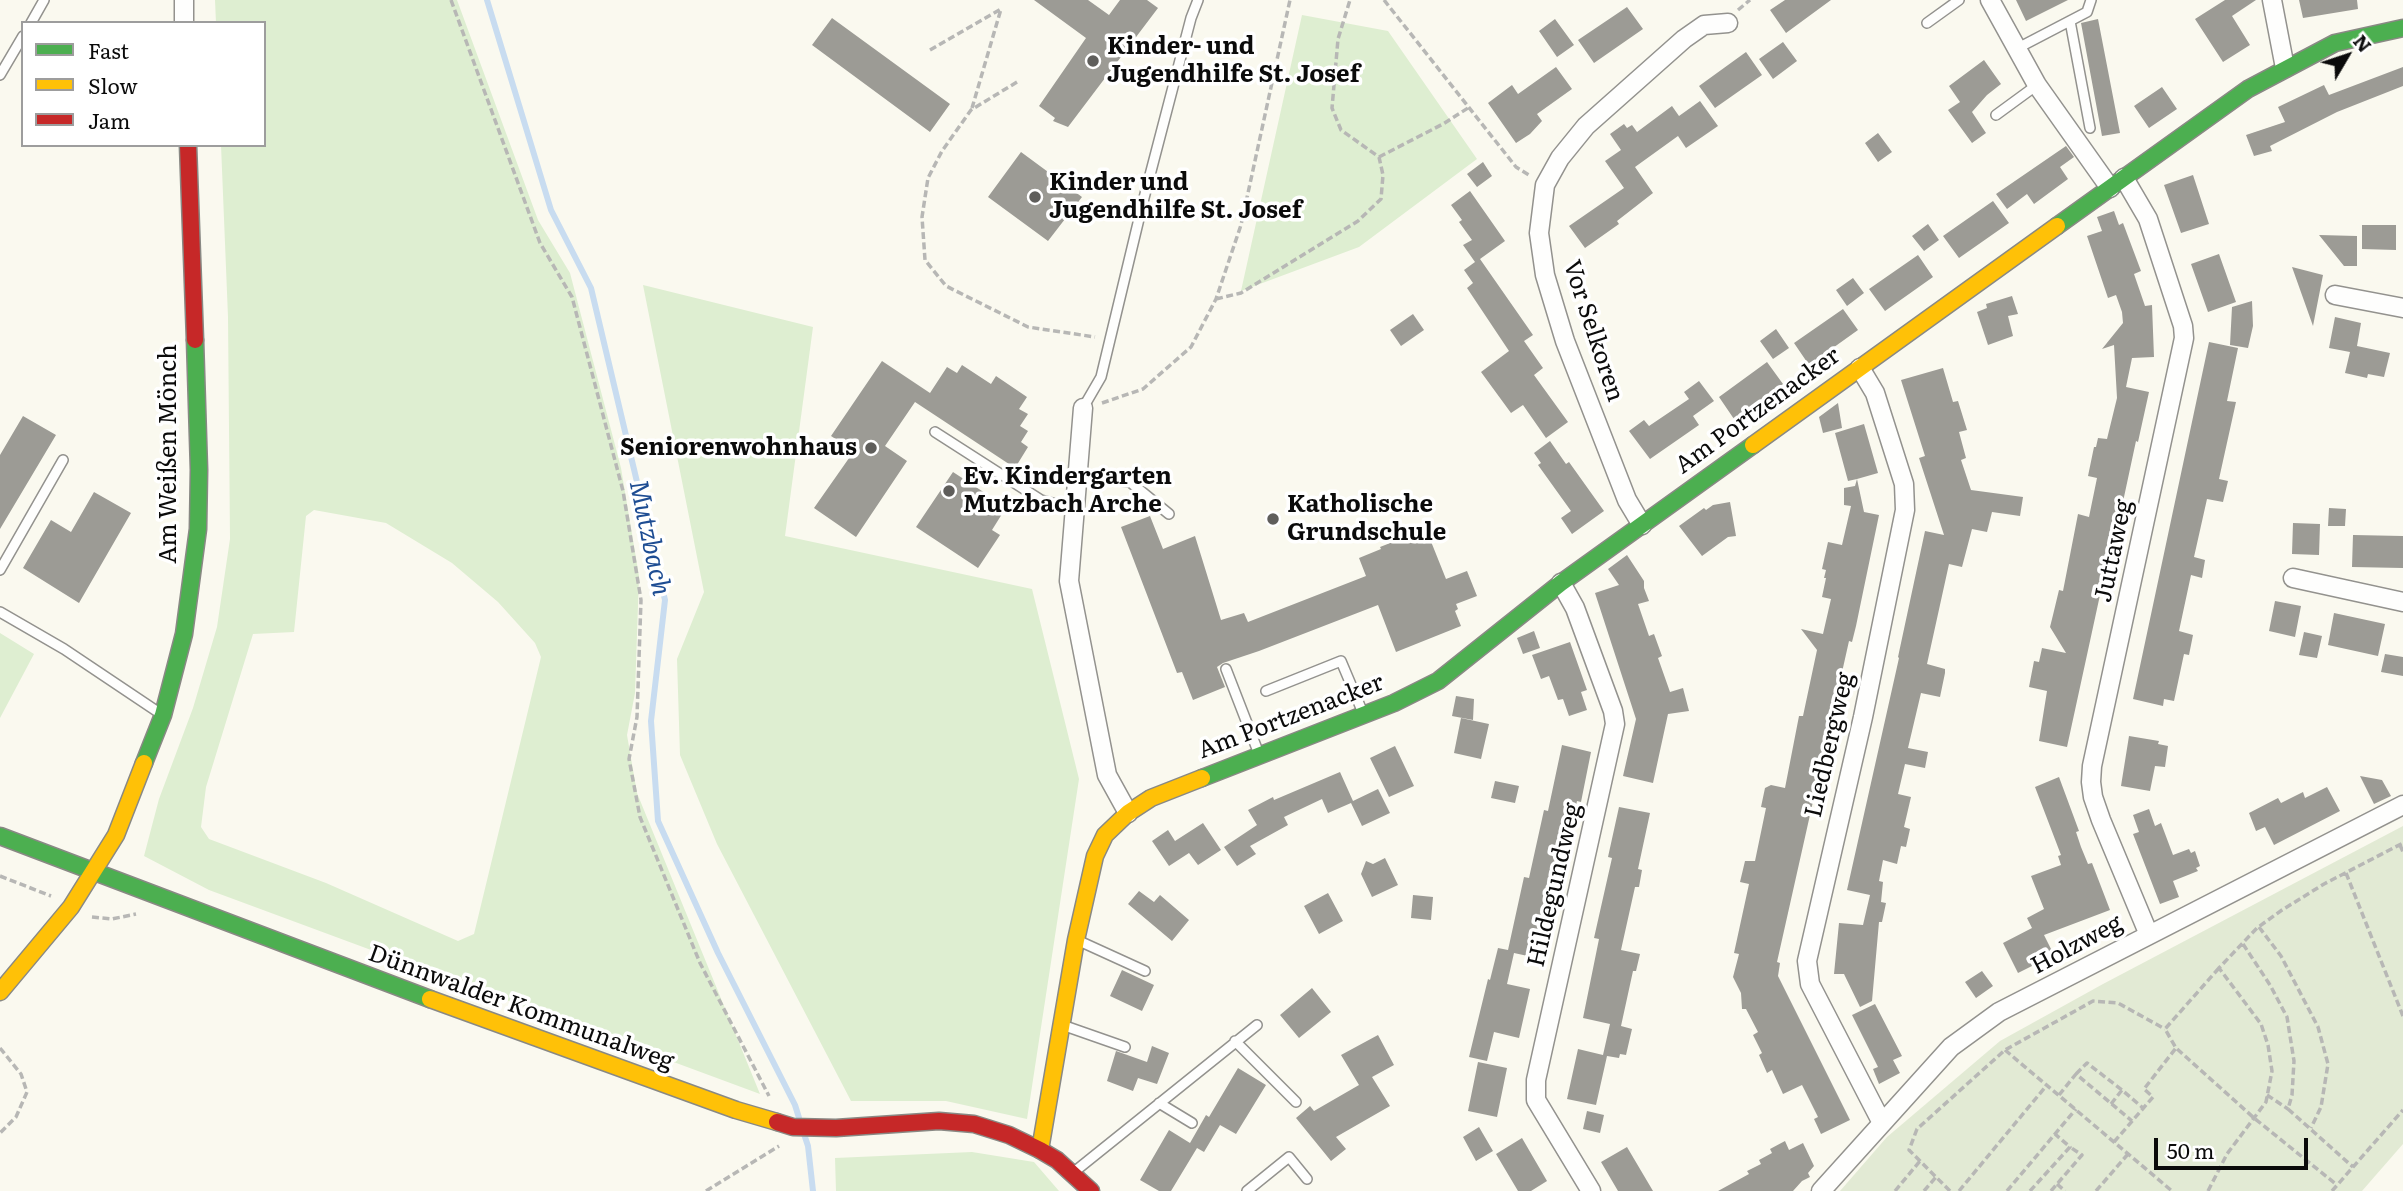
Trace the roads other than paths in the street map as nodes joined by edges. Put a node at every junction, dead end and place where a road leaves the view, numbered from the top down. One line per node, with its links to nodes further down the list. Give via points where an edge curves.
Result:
1 (44, 0): 8 (lane)
2 (184, 0): 9 (street)
3 (1198, 0): 26 (lane, via 1101,377)
4 (1959, 0): 12 (lane)
5 (1990, 0): 15 (street, Juttaweg)
6 (2091, 0): 10 (lane, via 2087,12)
7 (2272, 0): 16 (street)
8 (32, 21)
9 (184, 21)
10 (2070, 21): 15 (lane); 20 (lane)
11 (1728, 23): 32 (street, Vor Selkoren, via 1704,25 1694,32 1586,126 1545,186 1539,233 1545,275 1569,353 1627,500)
12 (1927, 23)
13 (2403, 28): 16 (street, Am Portzenacker, via 2335,43)
14 (21, 39): 17 (lane)
15 (2016, 49): 18 (street, Juttaweg)
16 (2285, 68): 22 (street, Am Portzenacker, via 2248,89)
17 (0, 75)
18 (2037, 85): 19 (lane); 22 (street, Juttaweg)
19 (1996, 115)
20 (2090, 128)
21 (188, 147): 40 (street, Am Weißen Mönch, via 198,529 184,635)
22 (2117, 183): 25 (street, Am Portzenacker); 47 (street, Juttaweg, via 2148,219 2184,338 2091,782 2101,820)
23 (2335, 295): 24 (street)
24 (2403, 307)
25 (1860, 368): 32 (street, Am Portzenacker); 58 (street, Liedbergweg, via 1875,393 1904,484 1905,510 1807,961 1810,984)
26 (1083, 408): 29 (street)
27 (935, 432): 30 (lane, via 1041,500)
28 (63, 460): 33 (lane)
29 (1078, 476): 30 (street); 31 (lane, via 1130,482)
30 (1075, 509): 44 (street, via 1069,581 1107,775)
31 (1169, 514)
32 (1642, 525): 35 (street, Am Portzenacker)
33 (0, 570)
34 (2293, 578): 36 (street)
35 (1561, 583): 41 (street, Am Portzenacker, via 1437,681); 64 (street, Hildegundweg, via 1576,608 1615,724 1536,1080 1536,1100)
36 (2403, 602)
37 (0, 612): 40 (lane)
38 (1226, 669): 42 (lane)
39 (1266, 691): 41 (lane, via 1340,662)
40 (163, 715): 46 (street, Am Weißen Mönch, via 128,809)
41 (1363, 715): 42 (street, Am Portzenacker)
42 (1260, 755): 44 (street, Am Portzenacker, via 1151,798)
43 (2403, 805): 47 (street, Holzweg)
44 (1128, 813): 48 (street, Am Portzenacker, via 1105,835 1095,856)
45 (0, 836): 46 (street, Dünnwalder Kommunalweg)
46 (94, 871): 50 (street, Am Weißen Mönch, via 71,907); 59 (street, Dünnwalder Kommunalweg, via 501,1026 789,1126 974,1124)
47 (2149, 935): 58 (street, Holzweg, via 1999,1012 1951,1047)
48 (1076, 940): 49 (lane); 51 (street, Am Portzenacker)
49 (1145, 971)
50 (0, 992)
51 (1060, 1024): 54 (lane); 59 (street, Am Portzenacker)
52 (1257, 1025): 53 (lane)
53 (1235, 1041): 55 (lane); 56 (lane)
54 (1125, 1047)
55 (1296, 1102)
56 (1159, 1103): 57 (lane); 60 (lane)
57 (1192, 1123)
58 (1882, 1123): 65 (street, Holzweg)
59 (1040, 1150): 60 (street, Dünnwalder Kommunalweg)
60 (1073, 1173): 62 (street, Dünnwalder Kommunalweg)
61 (1307, 1179): 63 (lane, via 1289,1157)
62 (1090, 1191)
63 (1247, 1191)
64 (1591, 1191)
65 (1821, 1191)

